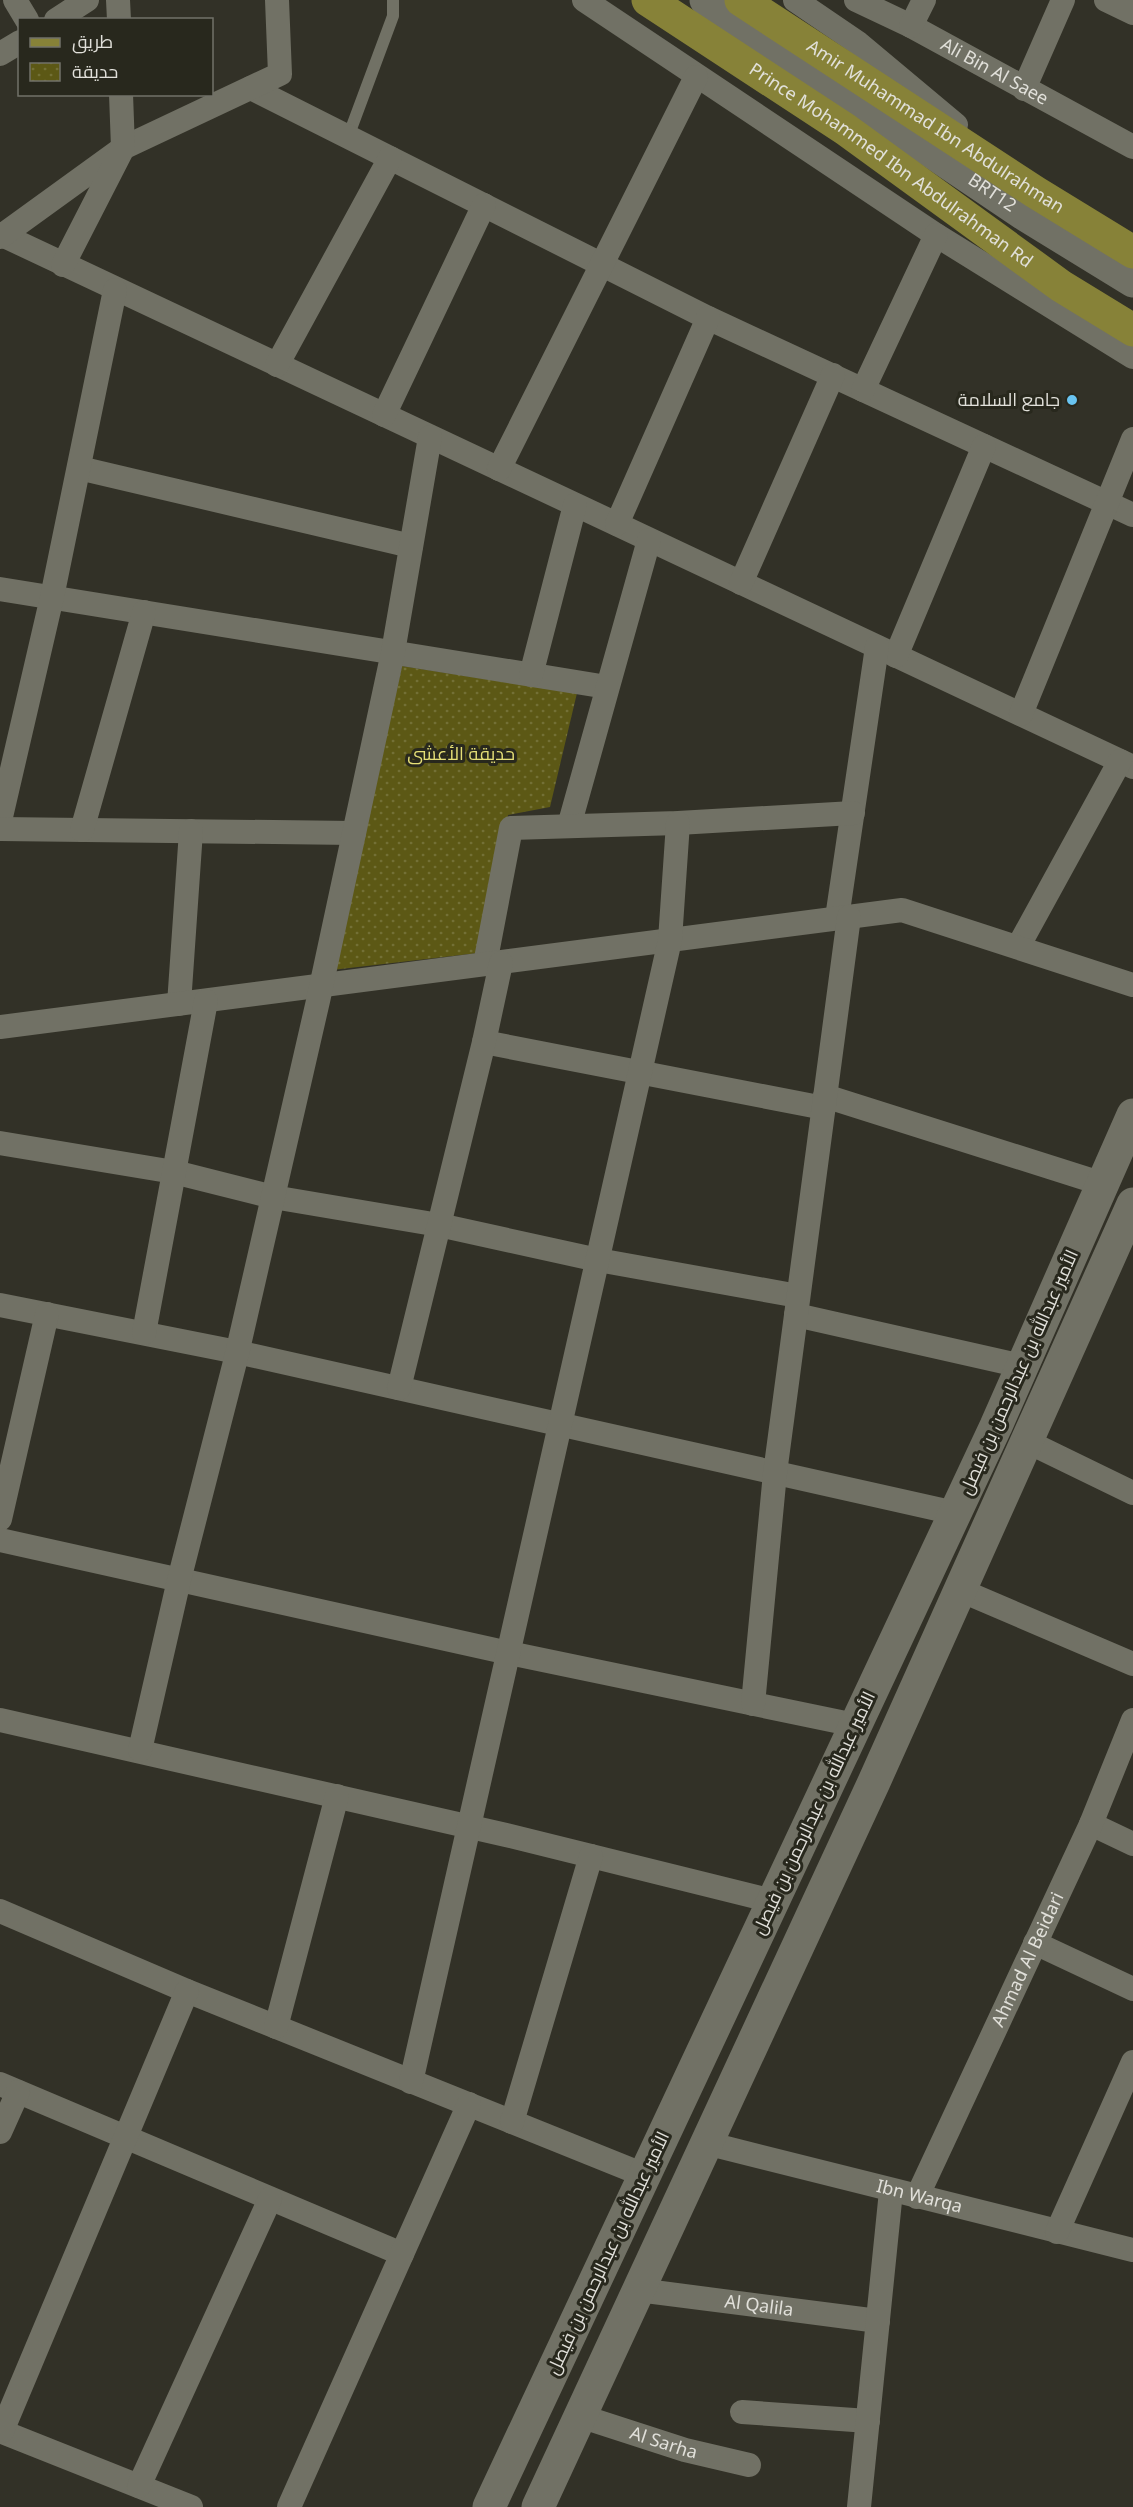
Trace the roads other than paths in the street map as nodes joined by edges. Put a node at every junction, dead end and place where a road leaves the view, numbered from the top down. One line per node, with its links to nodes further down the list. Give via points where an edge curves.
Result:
1 (15, 0): 16 (street)
2 (87, 0): 17 (street)
3 (118, 0): 18 (street)
4 (276, 0): 23 (street, via 280,74)
5 (393, 0): 26 (lane, via 393,16)
6 (584, 0): 22 (street)
7 (648, 0): 40 (main road, Prince Mohammed Ibn Abdulrahman Rd, via 845,129)
8 (705, 0): 37 (main road, BRT12, via 1024,214)
9 (741, 0): 30 (main road, Amir Muhammad Ibn Abdulrahman)
10 (795, 0): 30 (street, via 858,43)
11 (856, 0): 19 (street, Ali Bin Al Saee)
12 (924, 0): 19 (street)
13 (1062, 0): 24 (street)
14 (1106, 0): 15 (street)
15 (1133, 12)
16 (26, 18)
17 (59, 18)
18 (119, 18)
19 (911, 26): 24 (street, Ali Bin Al Saee)
20 (18, 43): 21 (street)
21 (0, 54)
22 (696, 77): 32 (street); 35 (street)
23 (251, 88): 26 (street); 28 (street)
24 (1024, 89): 27 (street, Ali Bin Al Saee)
25 (121, 96): 28 (street)
26 (348, 137): 29 (street)
27 (1133, 147)
28 (123, 148): 33 (street); 36 (street)
29 (390, 158): 31 (street); 42 (street)
30 (1035, 192): 34 (main road, Amir Muhammad Ibn Abdulrahman)
31 (484, 205): 35 (street); 45 (street)
32 (936, 235): 41 (street); 44 (street)
33 (0, 236): 36 (street)
34 (1133, 252)
35 (603, 264): 39 (street); 50 (street)
36 (63, 265): 38 (street)
37 (1133, 281)
38 (115, 290): 42 (street); 49 (street)
39 (708, 318): 43 (street); 54 (street)
40 (1130, 332)
41 (1133, 357)
42 (277, 365): 45 (street)
43 (833, 375): 44 (street); 57 (street)
44 (863, 390): 48 (street)
45 (384, 415): 46 (street)
46 (430, 437): 50 (street); 56 (street)
47 (1133, 439): 51 (street)
48 (984, 446): 51 (street); 61 (street)
49 (79, 468): 56 (street); 59 (street)
50 (499, 469): 52 (street)
51 (1106, 502): 53 (street); 65 (street)
52 (574, 505): 54 (street); 63 (street)
53 (1133, 515)
54 (617, 525): 55 (street)
55 (649, 540): 57 (street); 64 (street)
56 (411, 546): 62 (street)
57 (741, 583): 61 (street)
58 (0, 589): 59 (street)
59 (52, 597): 60 (street); 68 (street)
60 (144, 612): 62 (street); 72 (street)
61 (886, 651): 65 (street); 67 (street)
62 (393, 652): 63 (street); 74 (street)
63 (531, 675): 64 (street)
64 (607, 687): 70 (street)
65 (1021, 714): 66 (street)
66 (1127, 764): 77 (street)
67 (853, 813): 69 (street); 75 (street)
68 (0, 820)
69 (678, 823): 70 (street); 76 (street)
70 (569, 826): 78 (street, via 511,828)
71 (0, 829): 72 (street)
72 (82, 830): 73 (street)
73 (191, 831): 74 (street); 82 (street)
74 (354, 833): 80 (street)
75 (843, 917): 76 (street); 77 (street, via 902,910); 86 (street)
76 (670, 940): 78 (street); 85 (street)
77 (1018, 947): 79 (street)
78 (493, 964): 80 (street); 84 (street)
79 (1133, 985)
80 (321, 986): 81 (street); 91 (street)
81 (206, 1001): 82 (street); 89 (street)
82 (179, 1004): 83 (street)
83 (0, 1027)
84 (484, 1042): 85 (street); 93 (street)
85 (640, 1072): 86 (street); 94 (street)
86 (824, 1102): 90 (street); 96 (street)
87 (1133, 1115): 90 (main road, الأمير عبدالله بن عبدالرحمن بن فيصل)
88 (0, 1143): 89 (street)
89 (174, 1172): 91 (street); 98 (street)
90 (1103, 1184): 100 (main road, الأمير عبدالله بن عبدالرحمن بن فيصل)
91 (273, 1197): 93 (street); 99 (street)
92 (1133, 1204): 104 (main road, الأمير عبدالله بن عبدالرحمن بن فيصل)
93 (439, 1225): 94 (street); 101 (street)
94 (597, 1260): 96 (street); 102 (street)
95 (0, 1305): 97 (street)
96 (797, 1305): 100 (street); 105 (street)
97 (47, 1314): 98 (street); 103 (street)
98 (144, 1333): 99 (street)
99 (237, 1352): 101 (street); 110 (street)
100 (1022, 1366): 107 (main road, الأمير عبدالله بن عبدالرحمن بن فيصل)
101 (399, 1388): 102 (street)
102 (561, 1424): 105 (street); 112 (street)
103 (9, 1438): 108 (street)
104 (1026, 1441): 106 (street); 111 (main road, الأمير عبدالله بن عبدالرحمن بن فيصل)
105 (775, 1473): 107 (street); 114 (street)
106 (1133, 1494)
107 (955, 1513): 117 (main road, الأمير عبدالله بن عبدالرحمن بن فيصل)
108 (0, 1519)
109 (0, 1540): 110 (street)
110 (179, 1580): 112 (street); 118 (street)
111 (960, 1590): 113 (street); 138 (main road, الأمير عبدالله بن عبدالرحمن بن فيصل)
112 (509, 1653): 114 (street); 121 (street)
113 (1133, 1664)
114 (753, 1704): 117 (street)
115 (0, 1720): 118 (street)
116 (1133, 1720): 120 (street, Ahmad Al Beidari)
117 (855, 1725): 124 (main road, الأمير عبدالله بن عبدالرحمن بن فيصل)
118 (140, 1750): 119 (street)
119 (337, 1796): 121 (street); 129 (street)
120 (1091, 1824): 122 (street); 126 (street, Ahmad Al Beidari)
121 (469, 1827): 123 (street); 131 (street)
122 (1133, 1844)
123 (591, 1856): 124 (street); 135 (street)
124 (773, 1901): 139 (main road, الأمير عبدالله بن عبدالرحمن بن فيصل)
125 (0, 1911): 128 (street)
126 (1035, 1943): 127 (street); 141 (street, Ahmad Al Beidari)
127 (1133, 1989)
128 (187, 1991): 129 (street); 137 (street)
129 (276, 2027): 131 (street)
130 (1133, 2062): 134 (street)
131 (411, 2082): 133 (street)
132 (9, 2088): 136 (street); 137 (street)
133 (469, 2104): 135 (street); 145 (street)
134 (1124, 2107): 143 (street)
135 (512, 2122): 139 (street)
136 (0, 2132)
137 (126, 2138): 142 (street); 151 (street)
138 (706, 2143): 140 (street, Ibn Warqa); 146 (main road, الأمير عبدالله بن عبدالرحمن بن فيصل)
139 (644, 2175): 156 (main road, الأمير عبدالله بن عبدالرحمن بن فيصل)
140 (891, 2191): 141 (street, Ibn Warqa); 147 (street)
141 (917, 2197): 143 (street, Ibn Warqa)
142 (270, 2199): 145 (street); 153 (street)
143 (1057, 2232): 144 (street, Ibn Warqa)
144 (1133, 2250)
145 (402, 2254): 155 (street)
146 (638, 2290): 147 (street, Al Qalila); 149 (main road, الأمير عبدالله بن عبدالرحمن بن فيصل)
147 (878, 2321): 150 (street)
148 (742, 2412): 150 (street)
149 (580, 2416): 152 (street, Al Sarha, via 685,2450); 157 (main road, الأمير عبدالله بن عبدالرحمن بن فيصل)
150 (868, 2421): 158 (street)
151 (1, 2431): 153 (street)
152 (749, 2465)
153 (139, 2486): 154 (street)
154 (191, 2507)
155 (289, 2507)
156 (489, 2507)
157 (538, 2507)
158 (859, 2507)

